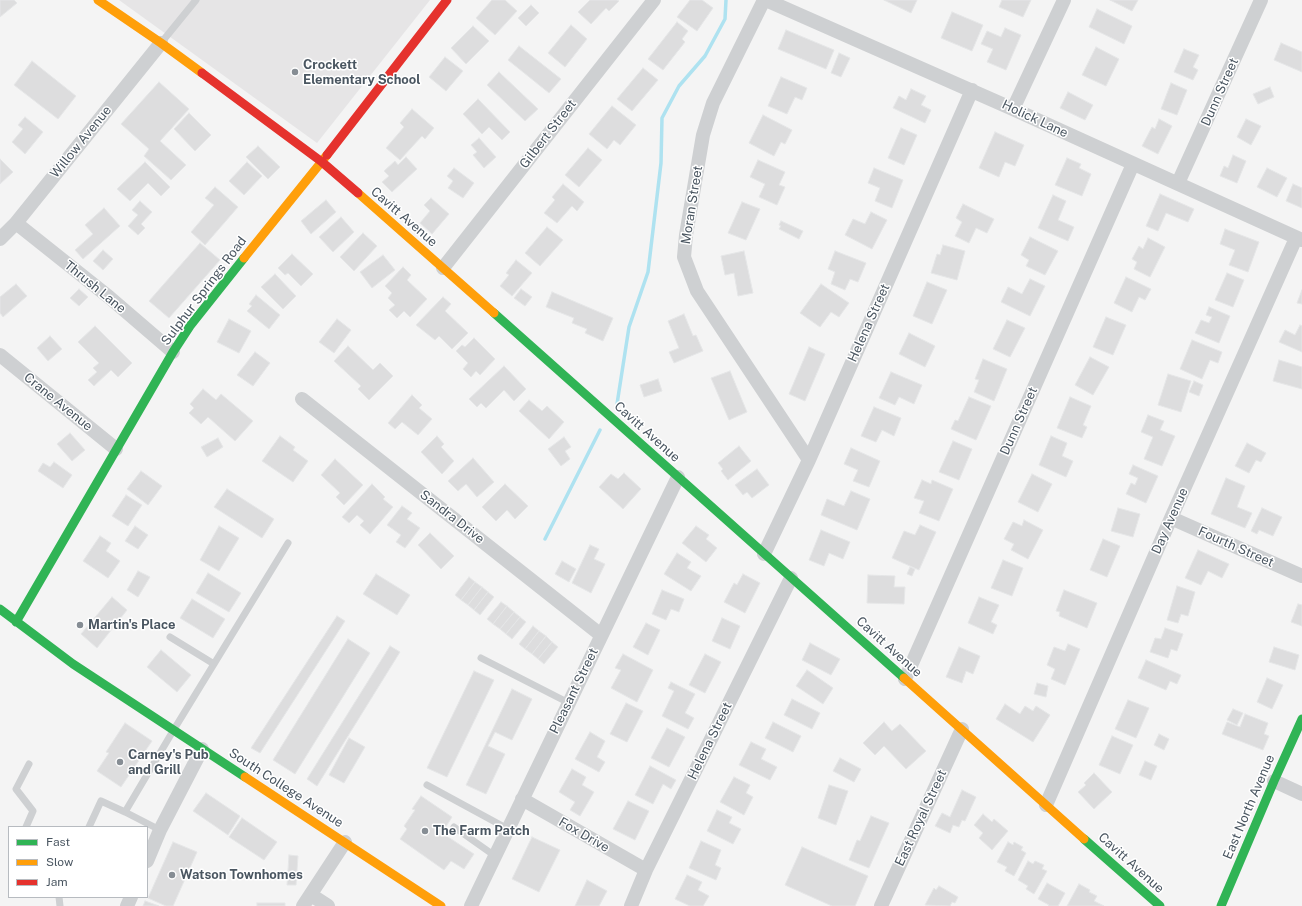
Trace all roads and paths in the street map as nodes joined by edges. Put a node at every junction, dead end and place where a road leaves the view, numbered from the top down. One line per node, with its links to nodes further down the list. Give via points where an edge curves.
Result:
1 (98, 0): 8 (street, Cavitt Avenue)
2 (196, 0): 8 (lane)
3 (447, 0): 11 (street, Sulphur Springs Road)
4 (654, 0): 17 (street, Gilbert Street)
5 (765, 0): 9 (street, Holick Lane); 22 (street, Moran Street, via 713,102 703,135 684,257 697,291)
6 (1064, 0): 10 (street)
7 (1261, 0): 13 (street, Dunn Street)
8 (161, 43): 11 (street, Cavitt Avenue); 14 (street, Willow Avenue)
9 (972, 90): 10 (street, Holick Lane); 22 (street, Helena Street)
10 (1013, 108): 12 (street, Holick Lane)
11 (322, 162): 17 (street, Cavitt Avenue); 18 (street, Sulphur Springs Road, via 211,299)
12 (1133, 164): 13 (street, Holick Lane); 35 (street, Dunn Street)
13 (1178, 183): 16 (street, Holick Lane)
14 (16, 223): 15 (street, Willow Avenue); 18 (street, Thrush Lane, via 109,296)
15 (0, 239)
16 (1299, 239): 24 (street, Day Avenue)
17 (443, 268): 23 (street, Cavitt Avenue)
18 (173, 352): 21 (street, Sulphur Springs Road)
19 (0, 355): 21 (street, Crane Avenue)
20 (302, 398): 31 (street, Sandra Drive)
21 (116, 449): 30 (street, Sulphur Springs Road)
22 (809, 460): 26 (street, Helena Street)
23 (678, 477): 26 (street, Cavitt Avenue); 31 (street, Pleasant Street)
24 (1171, 518): 27 (street, Fourth Street); 46 (street, Day Avenue)
25 (288, 543): 34 (lane)
26 (764, 554): 28 (street, Cavitt Avenue)
27 (1302, 576)
28 (791, 578): 35 (street, Cavitt Avenue); 56 (street, Helena Street)
29 (0, 609): 30 (street, South College Avenue)
30 (16, 622): 39 (street, South College Avenue)
31 (601, 635): 36 (street, Pleasant Street)
32 (170, 637): 34 (lane)
33 (481, 658): 36 (lane)
34 (214, 664): 39 (lane)
35 (905, 678): 38 (street, Cavitt Avenue)
36 (569, 703): 45 (street, Pleasant Street)
37 (1302, 719): 42 (street, East North Avenue)
38 (962, 730): 46 (street, Cavitt Avenue); 62 (street, East Royal Street)
39 (173, 731): 40 (street, South College Avenue); 47 (lane)
40 (202, 750): 52 (street); 53 (street, South College Avenue)
41 (29, 764): 48 (lane, via 16,789 32,811)
42 (1274, 781): 44 (street); 64 (street, East North Avenue)
43 (427, 785): 51 (lane)
44 (1302, 794)
45 (522, 800): 51 (street, Pleasant Street); 56 (street, Fox Drive)
46 (1046, 805): 63 (street, Cavitt Avenue)
47 (125, 812): 49 (lane, via 100,801); 52 (lane)
48 (26, 826)
49 (89, 826)
50 (454, 827): 54 (lane)
51 (508, 829): 54 (street, Pleasant Street)
52 (160, 830): 55 (street)
53 (345, 842): 57 (street); 59 (street, South College Avenue)
54 (495, 856): 60 (street, Pleasant Street)
55 (148, 859)
56 (646, 870): 61 (street, Helena Street)
57 (307, 901): 58 (street)
58 (328, 906)
59 (440, 906)
60 (471, 906)
61 (631, 906)
62 (881, 906)
63 (1160, 906)
64 (1221, 906)

